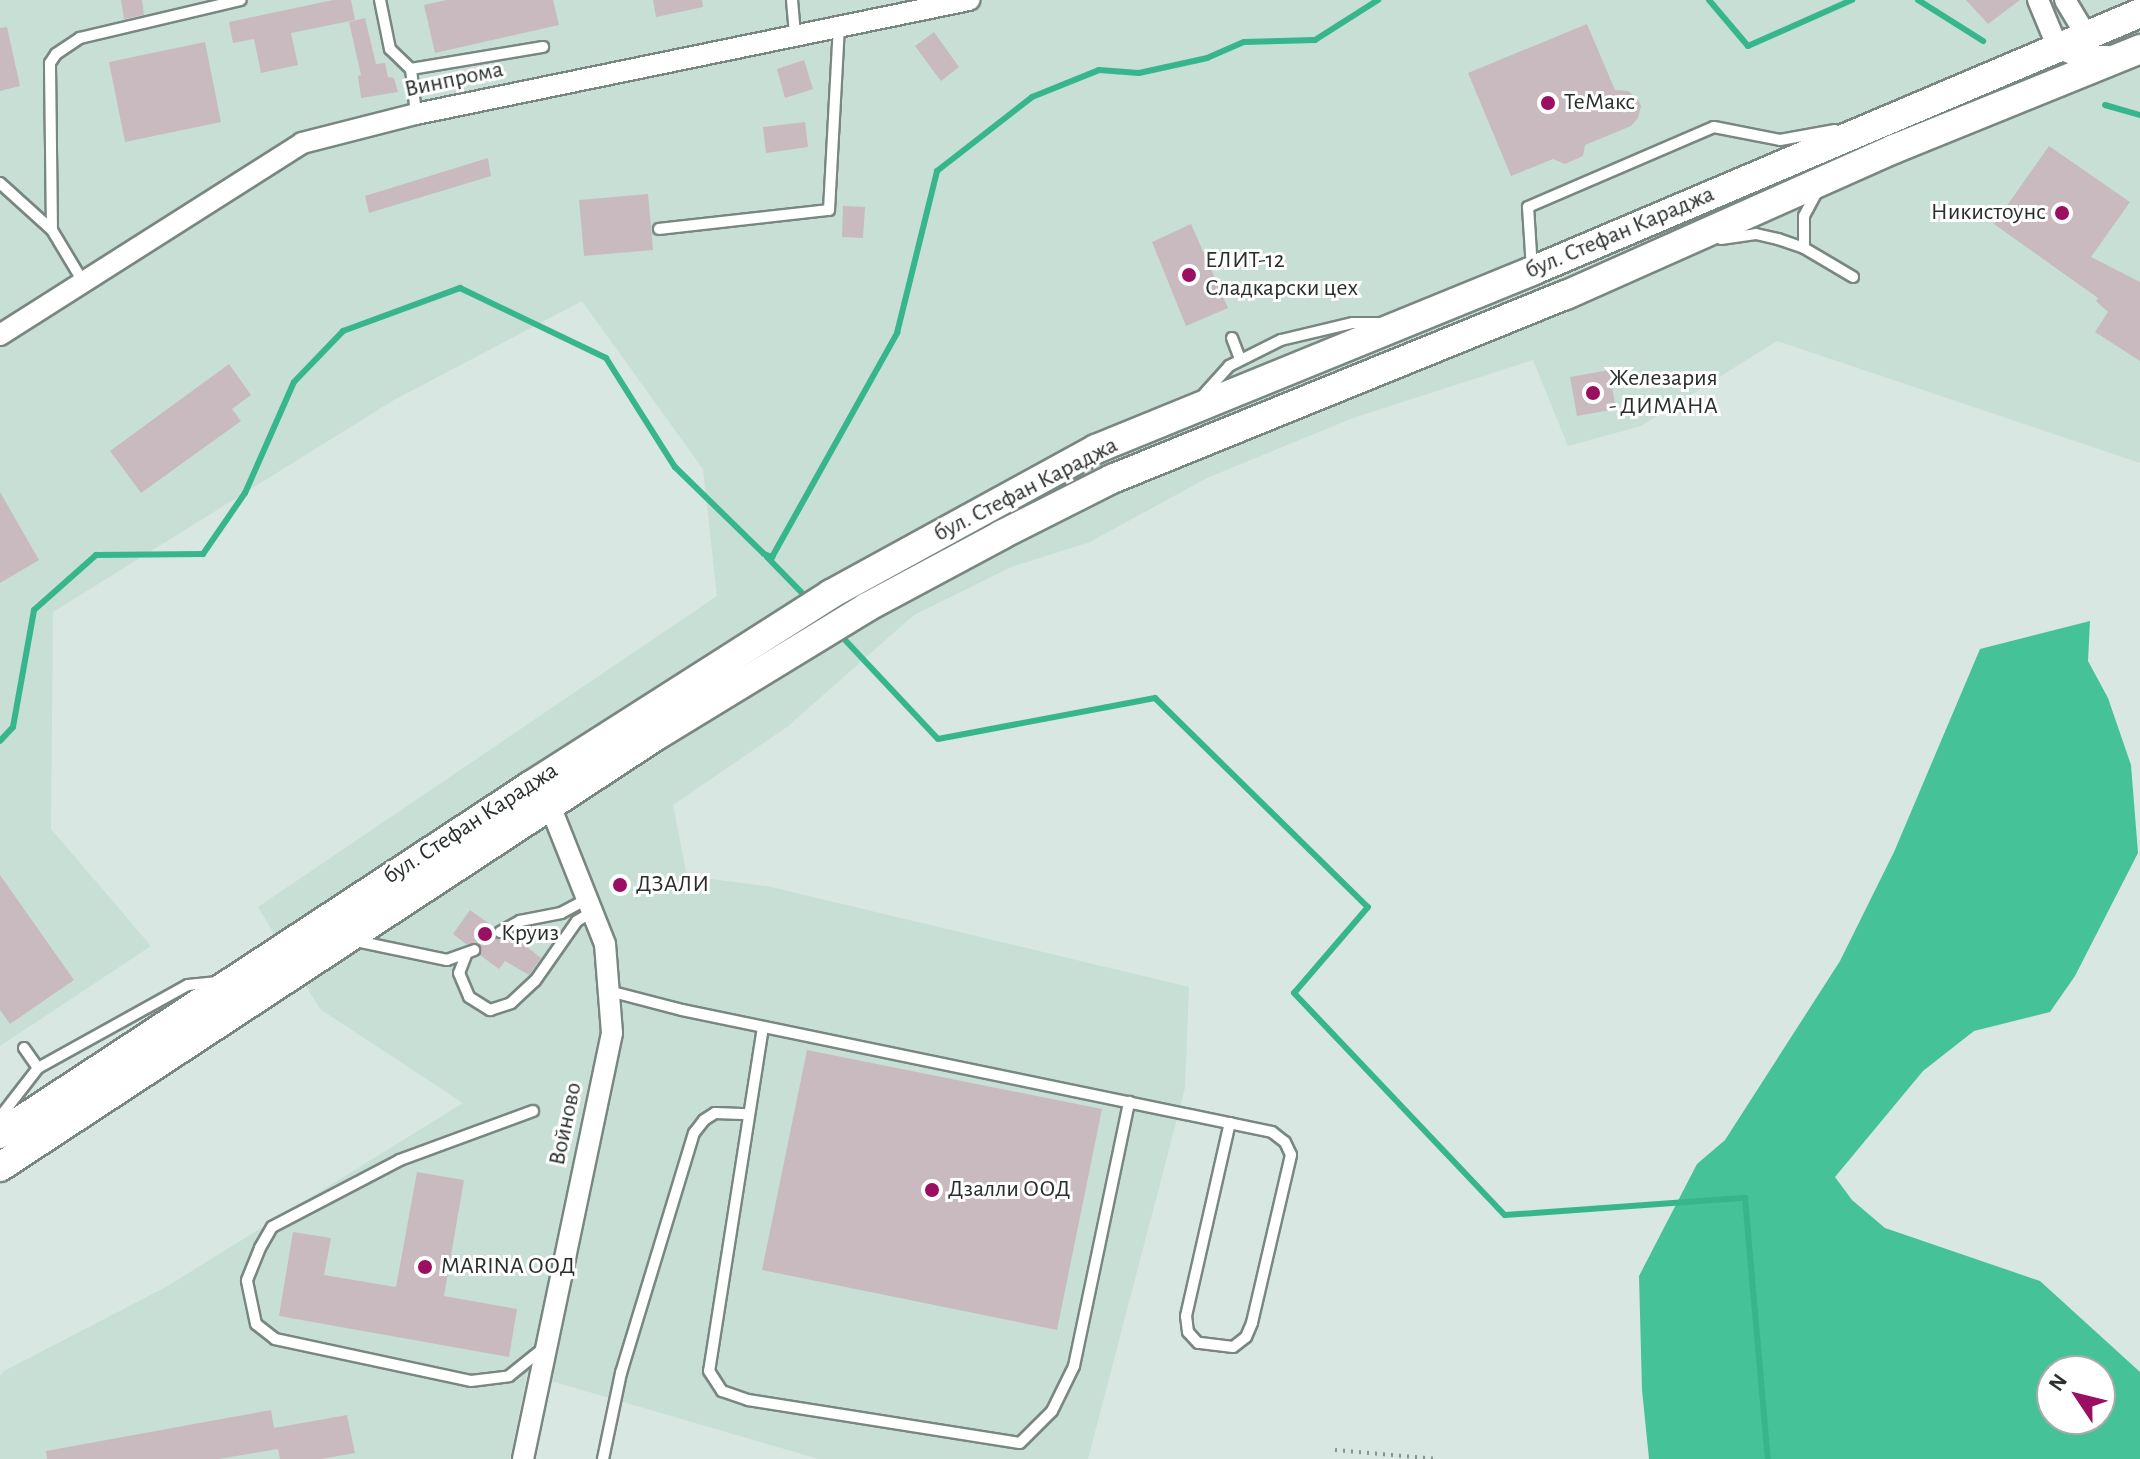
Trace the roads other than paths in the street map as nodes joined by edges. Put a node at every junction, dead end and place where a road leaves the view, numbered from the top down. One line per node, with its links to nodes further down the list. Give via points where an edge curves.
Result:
1 (241, 0): 20 (lane, via 80,38 56,54 49,73)
2 (380, 0): 13 (lane, via 390,49)
3 (792, 0): 9 (lane)
4 (2038, 0): 10 (street)
5 (2065, 0): 10 (street)
6 (961, 1): 8 (street, Винпрома)
7 (2140, 13): 10 (main road, бул. Стефан Караджа)
8 (839, 28): 9 (street, Винпрома); 19 (lane, via 829,210)
9 (795, 37): 15 (street, Винпрома)
10 (2074, 46): 12 (street, via 2103,58); 14 (street); 16 (main road, бул. Стефан Караджа)
11 (543, 47): 13 (lane)
12 (2140, 49): 14 (main road, бул. Стефан Караджа)
13 (411, 69): 15 (lane)
14 (2051, 85): 17 (main road, бул. Стефан Караджа)
15 (416, 114): 25 (street, Винпрома, via 302,143)
16 (1880, 122): 23 (main road, бул. Стефан Караджа); 23 (lane, via 1780,140 1714,127 1528,207)
17 (1842, 175): 21 (lane, via 1810,200); 22 (main road, бул. Стефан Караджа)
18 (0, 183): 20 (lane)
19 (659, 229)
20 (52, 230): 25 (lane)
21 (1804, 248): 22 (lane, via 1756,234 1736,235); 24 (lane)
22 (1649, 256): 32 (main road, бул. Стефан Караджа, via 1566,295 1112,479 867,607)
23 (1532, 271): 26 (main road, бул. Стефан Караджа)
24 (1853, 277)
25 (82, 280): 27 (street, Винпрома)
26 (1405, 323): 29 (lane, via 1353,323 1281,340); 30 (main road, бул. Стефан Караджа)
27 (0, 335)
28 (1232, 338): 29 (lane)
29 (1240, 359): 30 (lane)
30 (1181, 415): 31 (main road, бул. Стефан Караджа, via 1096,449 852,582)
31 (530, 786): 32 (street); 36 (main road, бул. Стефан Караджа)
32 (550, 806): 33 (street, Войново); 35 (main road, бул. Стефан Караджа)
33 (590, 906): 34 (lane, via 520,921); 35 (lane, via 535,981 511,1003 490,1010 469,997 459,973 470,953 428,959); 37 (street, Войново, via 605,944)
34 (500, 932)
35 (350, 939): 47 (main road, бул. Стефан Караджа)
36 (232, 981): 40 (lane, via 188,985); 46 (main road, бул. Стефан Караджа)
37 (609, 991): 38 (lane); 48 (street, Войново, via 612,1033)
38 (763, 1027): 41 (lane); 43 (lane)
39 (24, 1048): 40 (lane)
40 (38, 1068): 44 (lane)
41 (1129, 1102): 43 (lane, via 1074,1366 1052,1411 1020,1443 748,1400 722,1391 709,1371 711,1342); 45 (lane)
42 (533, 1111): 48 (lane, via 400,1160 272,1227 247,1281 256,1324 275,1339 471,1381 509,1376)
43 (749, 1114): 50 (lane, via 715,1113 694,1133 621,1373)
44 (0, 1117)
45 (1230, 1123): 45 (lane, via 1272,1132 1291,1155 1252,1323 1233,1347 1198,1343 1188,1332 1186,1316)
46 (0, 1134)
47 (0, 1167)
48 (546, 1346): 49 (street, Войново)
49 (523, 1459)
50 (603, 1459)

